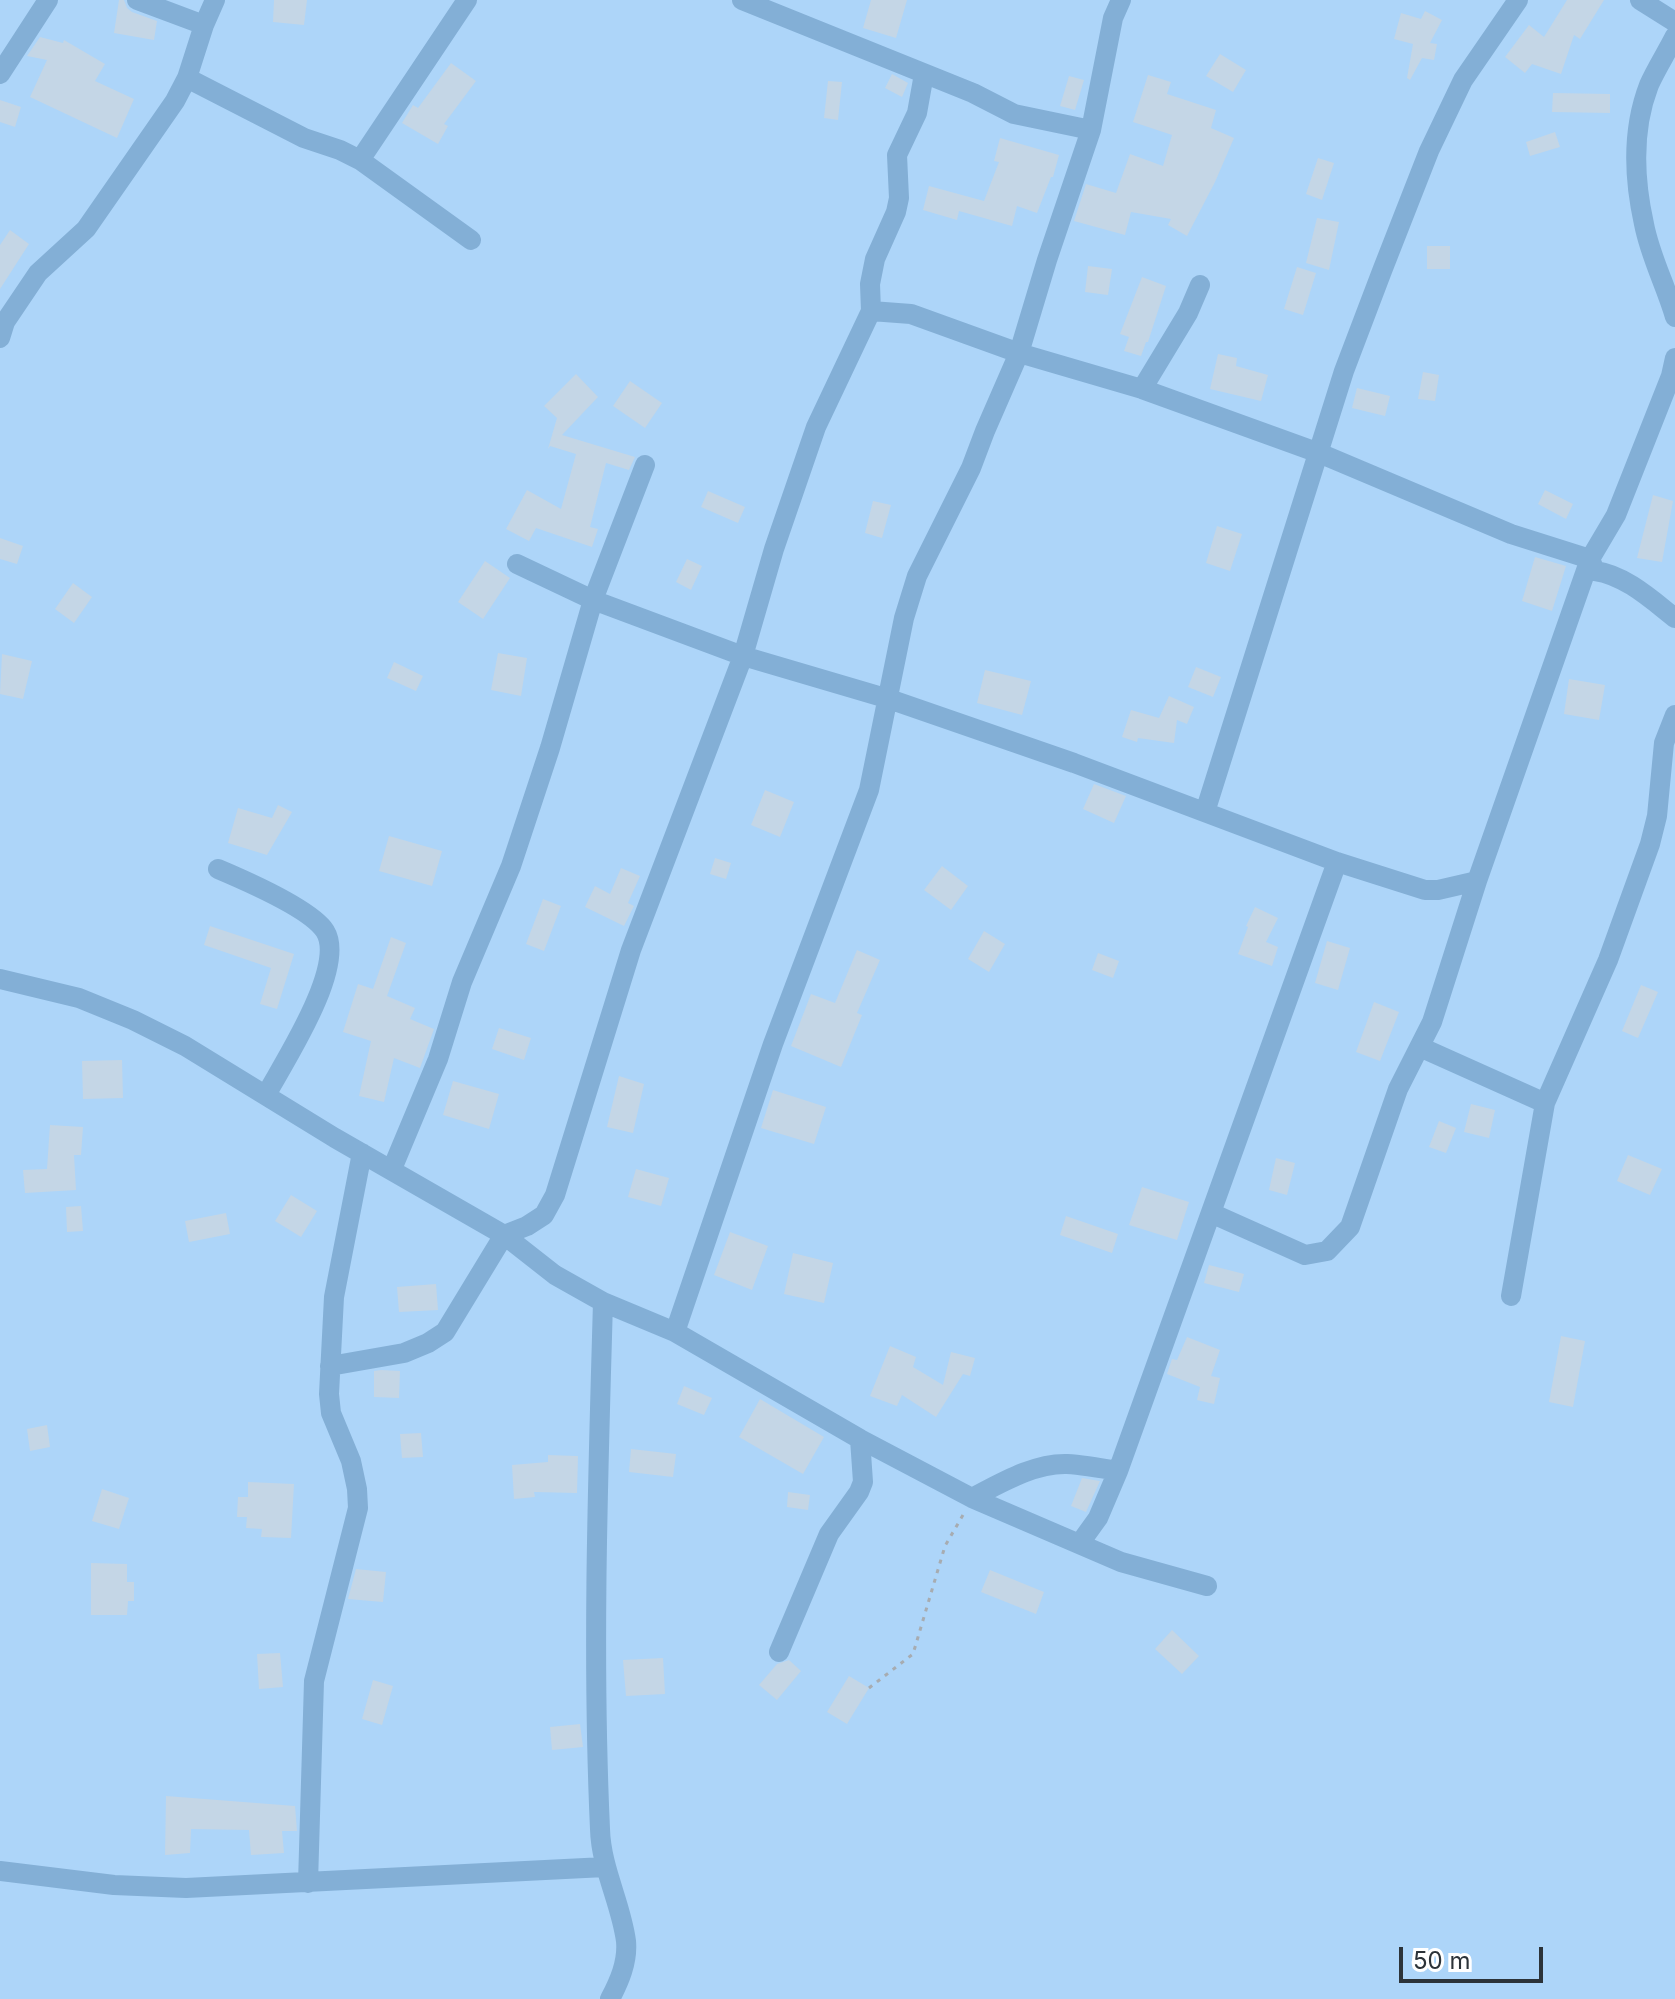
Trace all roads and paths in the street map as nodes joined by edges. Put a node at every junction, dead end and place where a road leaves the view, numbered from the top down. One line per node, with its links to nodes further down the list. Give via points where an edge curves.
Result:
1 (48, 0): 13 (street)
2 (137, 0): 11 (street)
3 (215, 0): 11 (street)
4 (484, 0): 9 (street)
5 (742, 0): 14 (street)
6 (1121, 0): 16 (street)
7 (1518, 0): 26 (street, via 1463,80 1429,151 1349,357)
8 (1640, 0): 10 (street)
9 (463, 6): 17 (street)
10 (1675, 22)
11 (204, 25): 15 (street)
12 (1675, 36): 21 (street, via 1650,85 1636,144 1644,226)
13 (3, 65)
14 (924, 74): 16 (street, via 1014,114); 20 (street, via 917,113 897,155 899,198 875,259)
15 (187, 78): 17 (street, via 304,138); 22 (street, via 86,229 38,273)
16 (1091, 130): 23 (street)
17 (360, 160): 18 (street)
18 (471, 240)
19 (1200, 285): 25 (street)
20 (871, 311): 23 (street, via 911,314); 32 (street, via 816,427)
21 (1675, 317)
22 (0, 338)
23 (1019, 353): 25 (street); 33 (street, via 971,468 917,576)
24 (1675, 358): 28 (street, via 1616,515)
25 (1142, 389): 26 (street)
26 (1319, 453): 28 (street, via 1511,534); 35 (street)
27 (645, 465): 30 (street)
28 (1590, 559): 31 (street, via 1595,571 1633,587); 38 (street)
29 (517, 564): 30 (street)
30 (593, 600): 32 (street); 44 (street, via 511,866)
31 (1675, 618)
32 (743, 656): 33 (street); 46 (street, via 631,950 555,1195 544,1215)
33 (889, 699): 35 (street); 49 (street, via 869,790 773,1044)
34 (1675, 715): 42 (street, via 1664,743 1650,844 1608,960)
35 (1205, 812): 36 (street)
36 (1337, 862): 38 (street, via 1425,890); 45 (street)
37 (218, 869): 41 (street, via 314,920 326,932 331,953 313,1007)
38 (1477, 881): 40 (street)
39 (0, 979): 41 (street, via 79,998 133,1020)
40 (1420, 1047): 42 (street); 45 (street, via 1398,1089 1350,1227 1327,1251 1305,1255)
41 (266, 1095): 43 (street)
42 (1545, 1103): 47 (street)
43 (362, 1153): 44 (street); 50 (street, via 334,1297)
44 (392, 1169): 46 (street)
45 (1211, 1213): 52 (street)
46 (504, 1235): 48 (street, via 555,1275); 50 (street, via 445,1332 404,1353)
47 (1511, 1296)
48 (603, 1302): 49 (street); 58 (street, via 597,1521 598,1794)
49 (675, 1332): 51 (street)
50 (330, 1366): 60 (street, via 331,1413 351,1461 358,1508 314,1681)
51 (860, 1439): 53 (street); 56 (street, via 863,1482 829,1534)
52 (1118, 1471): 53 (street, via 1065,1464 1044,1467); 54 (street, via 1098,1518)
53 (972, 1498): 54 (street); 57 (path, via 945,1546 913,1654)
54 (1080, 1543): 55 (street, via 1121,1562)
55 (1207, 1586)
56 (779, 1652)
57 (869, 1688)
58 (605, 1867): 60 (street); 61 (street, via 626,1942)
59 (0, 1871): 60 (street, via 186,1888)
60 (308, 1883)
61 (610, 1999)

